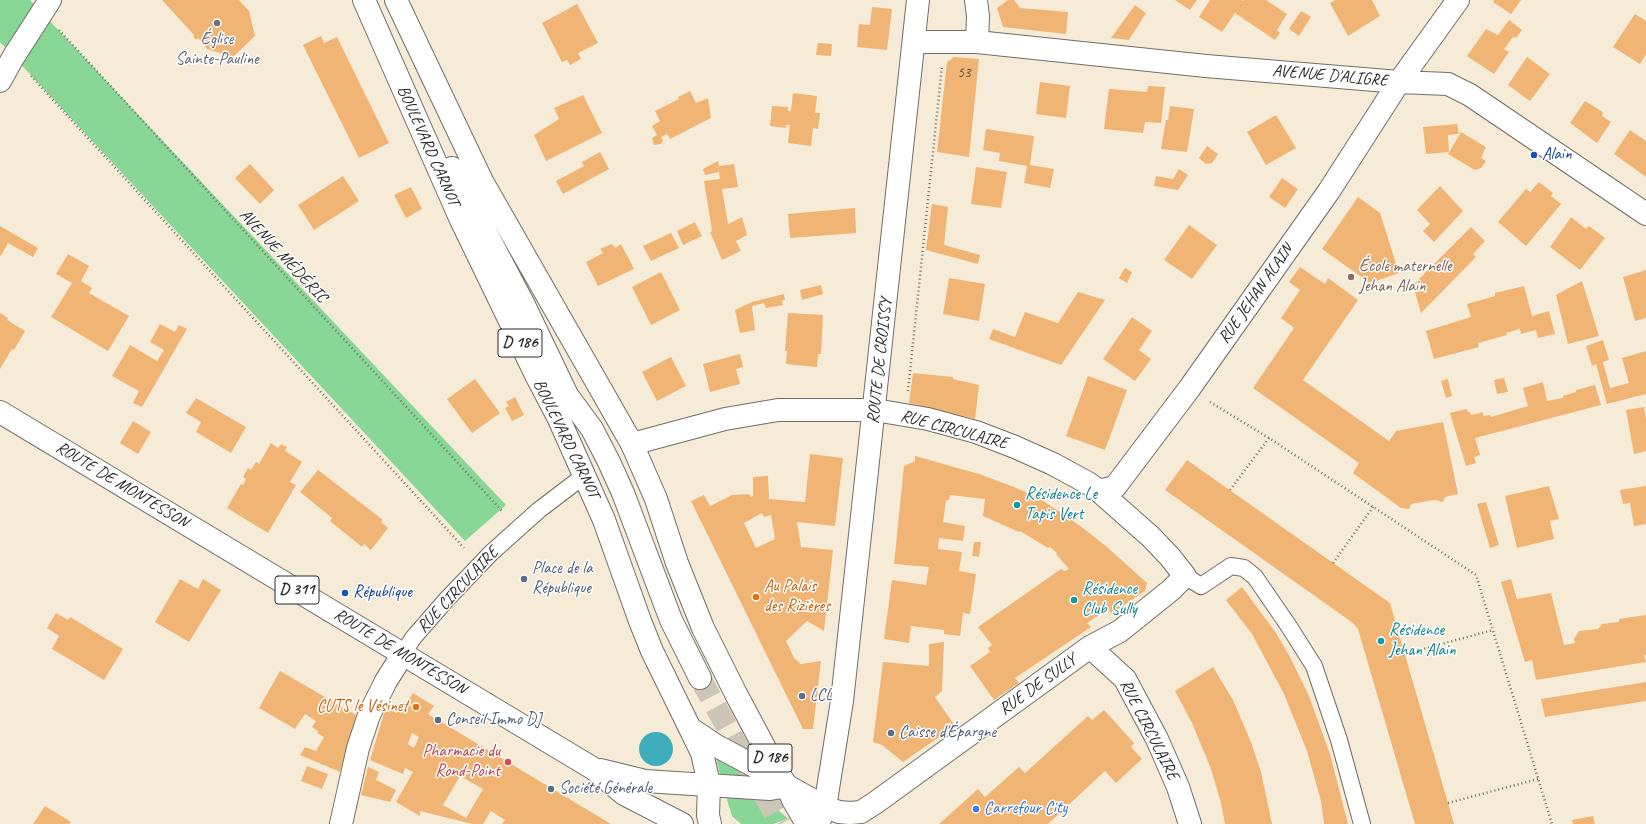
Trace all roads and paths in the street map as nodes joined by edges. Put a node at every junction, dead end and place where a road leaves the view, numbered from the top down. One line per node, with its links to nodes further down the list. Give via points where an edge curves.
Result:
1 (364, 0): 15 (main road, BOULEVARD CARNOT / D 186, via 523,303); 20 (main road, BOULEVARD CARNOT / D 186, via 461,220)
2 (396, 0): 13 (main road, BOULEVARD CARNOT / D 186)
3 (918, 0): 7 (main road, ROUTE DE CROISSY)
4 (976, 0): 8 (main road)
5 (1458, 0): 12 (main road, RUE JEHAN ALAIN)
6 (46, 6): 9 (main road); 28 (path, AVENUE MÉDÉRIC)
7 (914, 42): 8 (main road, AVENUE D'ALIGRE); 17 (main road, ROUTE DE CROISSY)
8 (977, 42): 12 (main road, AVENUE D'ALIGRE, via 1206,66)
9 (14, 56): 11 (main road); 30 (path)
10 (943, 59): 19 (path, via 907,406 912,409)
11 (0, 81)
12 (1399, 82): 14 (main road, AVENUE D'ALIGRE, via 1448,84 1470,95); 16 (main road, RUE JEHAN ALAIN, via 1329,191)
13 (483, 183): 21 (main road, BOULEVARD CARNOT / D 186, via 581,391); 23 (main road, BOULEVARD CARNOT / D 186)
14 (1646, 214)
15 (550, 360): 20 (lane); 21 (main road, BOULEVARD CARNOT / D 186, via 568,395)
16 (1189, 389): 22 (path); 26 (main road, RUE JEHAN ALAIN, via 1115,487)
17 (875, 410): 19 (main road, RUE CIRCULAIRE); 23 (main road, RUE CIRCULAIRE, via 778,410 725,420); 43 (main road, ROUTE DE CROISSY, via 839,722)
18 (0, 412): 34 (main road, ROUTE DE MONTESSON / D 311)
19 (912, 416): 26 (main road, RUE CIRCULAIRE, via 976,432 1015,447 1053,464)
20 (559, 419): 24 (main road, BOULEVARD CARNOT / D 186)
21 (592, 429): 36 (main road, BOULEVARD CARNOT / D 186, via 623,493 671,620)
22 (1269, 438): 25 (path); 27 (path)
23 (632, 444): 41 (main road, BOULEVARD CARNOT / D 186, via 656,499 690,597 719,661)
24 (585, 475): 28 (lane, RUE CIRCULAIRE); 37 (main road, BOULEVARD CARNOT / D 186, via 650,645)
25 (1230, 490)
26 (1099, 491): 31 (main road, RUE CIRCULAIRE, via 1170,556)
27 (1373, 507): 29 (path); 32 (path, via 1476,575)
28 (518, 529): 30 (lane, RUE CIRCULAIRE)
29 (1333, 563)
30 (479, 565): 34 (lane, RUE CIRCULAIRE, via 418,633)
31 (1184, 576): 33 (main road, RUE DE SULLY, via 1171,590 1120,631); 49 (lane, via 1201,586 1230,566 1244,568 1255,577 1314,666 1340,740)
32 (1493, 630): 35 (path); 39 (path)
33 (1090, 647): 43 (main road, RUE DE SULLY, via 868,808 861,812 839,812); 48 (main road, RUE CIRCULAIRE, via 1125,679 1157,739 1178,787)
34 (403, 654): 38 (main road, ROUTE DE MONTESSON / D 311); 44 (main road, RUE CIRCULAIRE, via 369,715 358,748)
35 (1405, 654)
36 (700, 678)
37 (691, 728): 40 (main road, D 186, via 702,753); 41 (main road, RUE DE SULLY, via 715,745)
38 (594, 769): 40 (main road, via 645,781); 45 (main road, via 624,794)
39 (1538, 780): 42 (path); 50 (path)
40 (709, 784): 41 (main road, via 770,789); 46 (main road, D 186)
41 (787, 786): 43 (main road, RUE DE SULLY); 47 (main road, D 186)
42 (1448, 803)
43 (822, 816)
44 (341, 824)
45 (682, 824)
46 (710, 824)
47 (807, 824)
48 (1190, 824)
49 (1362, 824)
50 (1552, 824)

